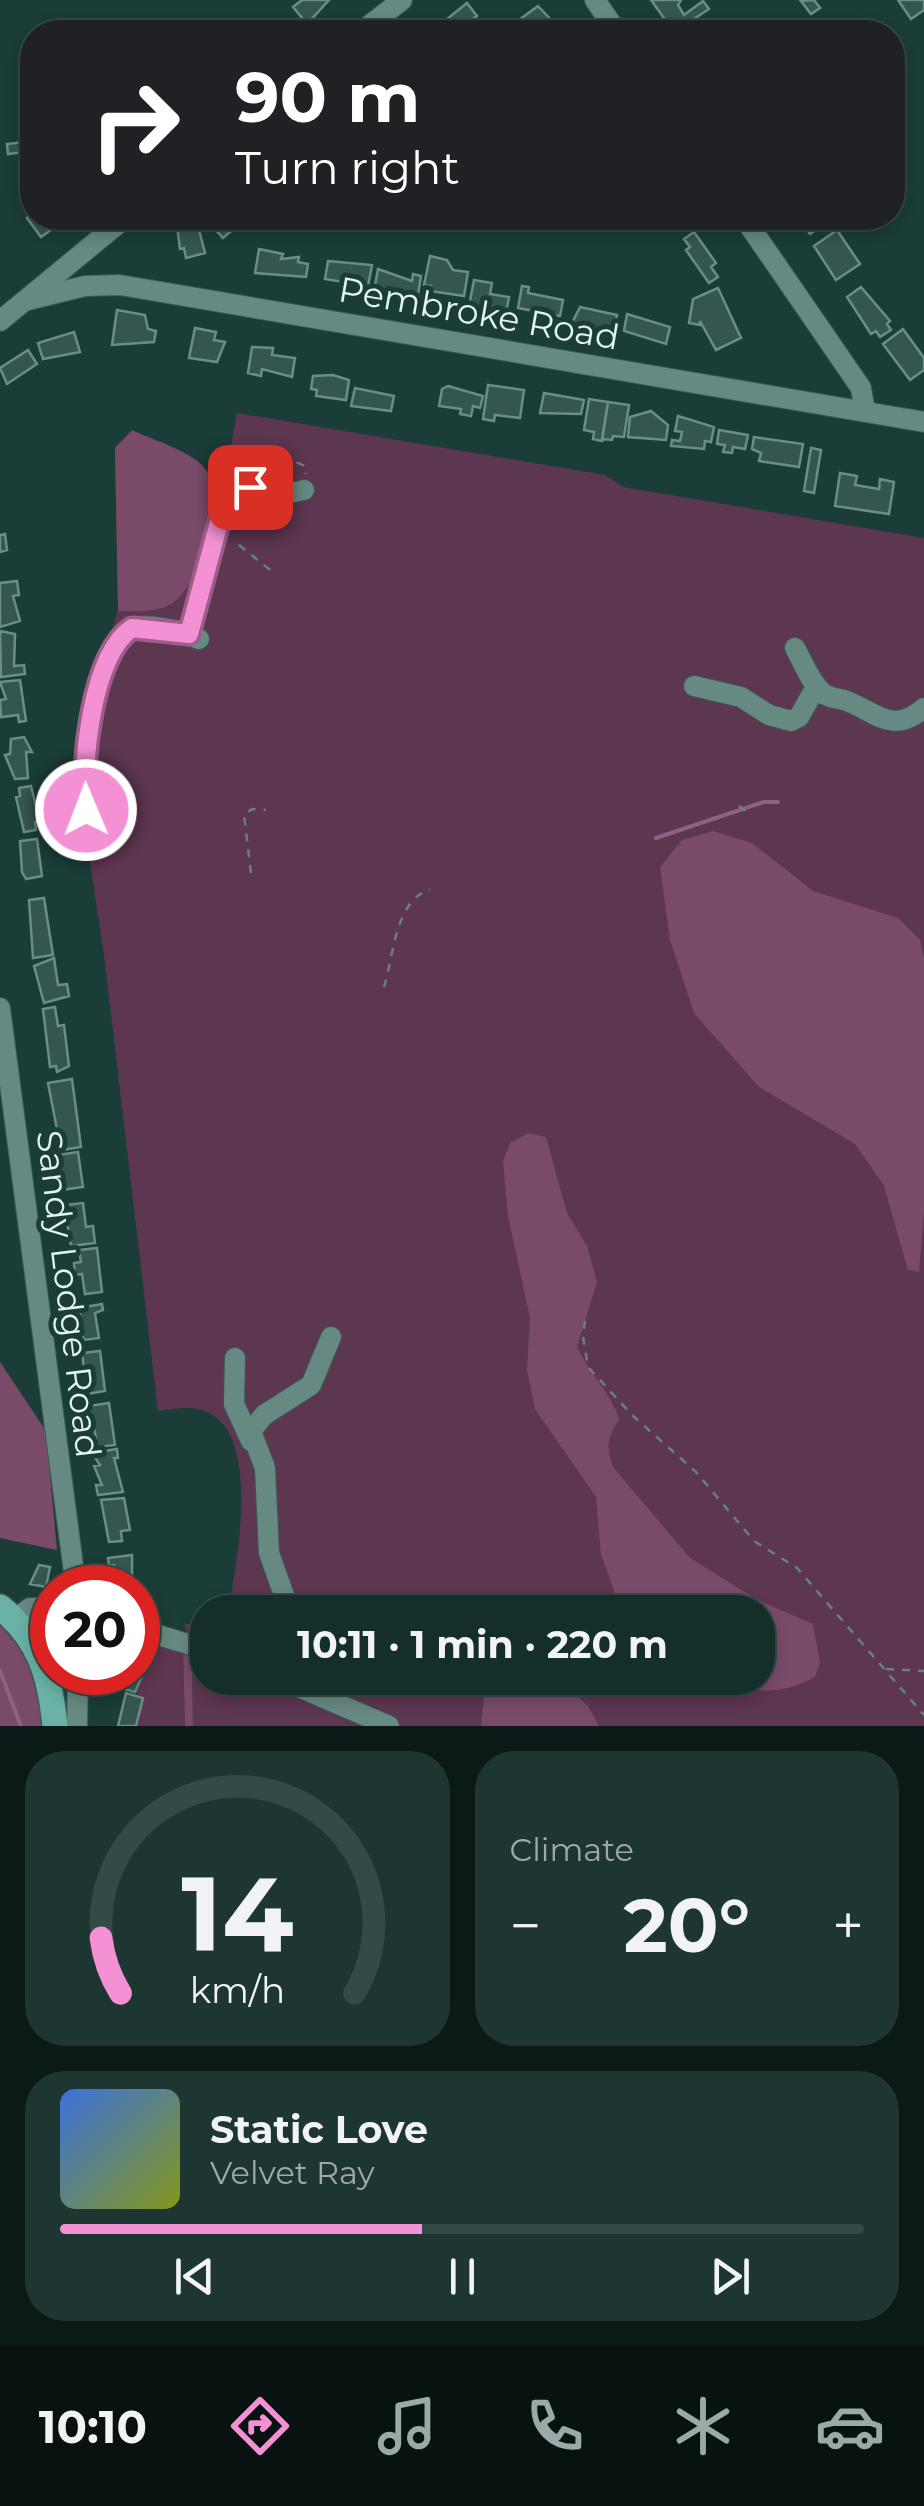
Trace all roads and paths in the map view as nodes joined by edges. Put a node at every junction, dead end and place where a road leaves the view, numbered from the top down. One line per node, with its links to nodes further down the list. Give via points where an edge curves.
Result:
1 (402, 0): 2 (street)
2 (376, 20)
3 (109, 230): 5 (street)
4 (752, 230): 9 (street, via 861,388)
5 (77, 254): 6 (street); 7 (street)
6 (84, 286): 7 (street, Pembroke Road); 9 (street, Pembroke Road, via 120,285)
7 (24, 300): 8 (street)
8 (0, 320)
9 (865, 412): 10 (street, Pembroke Road)
10 (924, 422)
11 (250, 449): 13 (path)
12 (282, 456): 14 (path, via 307,470)
13 (241, 488): 14 (street, via 278,496); 24 (street, via 221,510 194,636 132,628 116,640 85,757 86,810)
14 (300, 491)
15 (238, 545): 16 (path)
16 (276, 574)
17 (794, 648): 19 (street)
18 (694, 686): 19 (street, via 741,697 791,721 812,694)
19 (823, 694): 20 (street, via 886,722)
20 (924, 708)
21 (739, 806): 23 (path)
22 (266, 810): 25 (path, via 244,815)
23 (747, 812)
24 (105, 832)
25 (251, 873)
26 (430, 889): 27 (path, via 418,894 394,938)
27 (384, 987)
28 (0, 1008): 33 (street, Sandy Lodge Road)
29 (585, 1321): 38 (path, via 588,1367 696,1472 754,1541 797,1568)
30 (331, 1337): 32 (street, via 311,1385 254,1423)
31 (234, 1358): 32 (street, via 234,1404)
32 (251, 1440): 34 (street, via 265,1468 268,1553)
33 (73, 1565)
34 (284, 1595)
35 (7, 1613): 44 (main road, via 44,1662)
36 (160, 1636): 37 (street)
37 (190, 1645)
38 (885, 1669): 39 (path); 42 (path)
39 (924, 1671)
40 (78, 1695): 45 (street)
41 (322, 1695): 43 (street)
42 (924, 1715)
43 (362, 1719): 46 (street)
44 (55, 1726)
45 (77, 1726)
46 (389, 1726)

